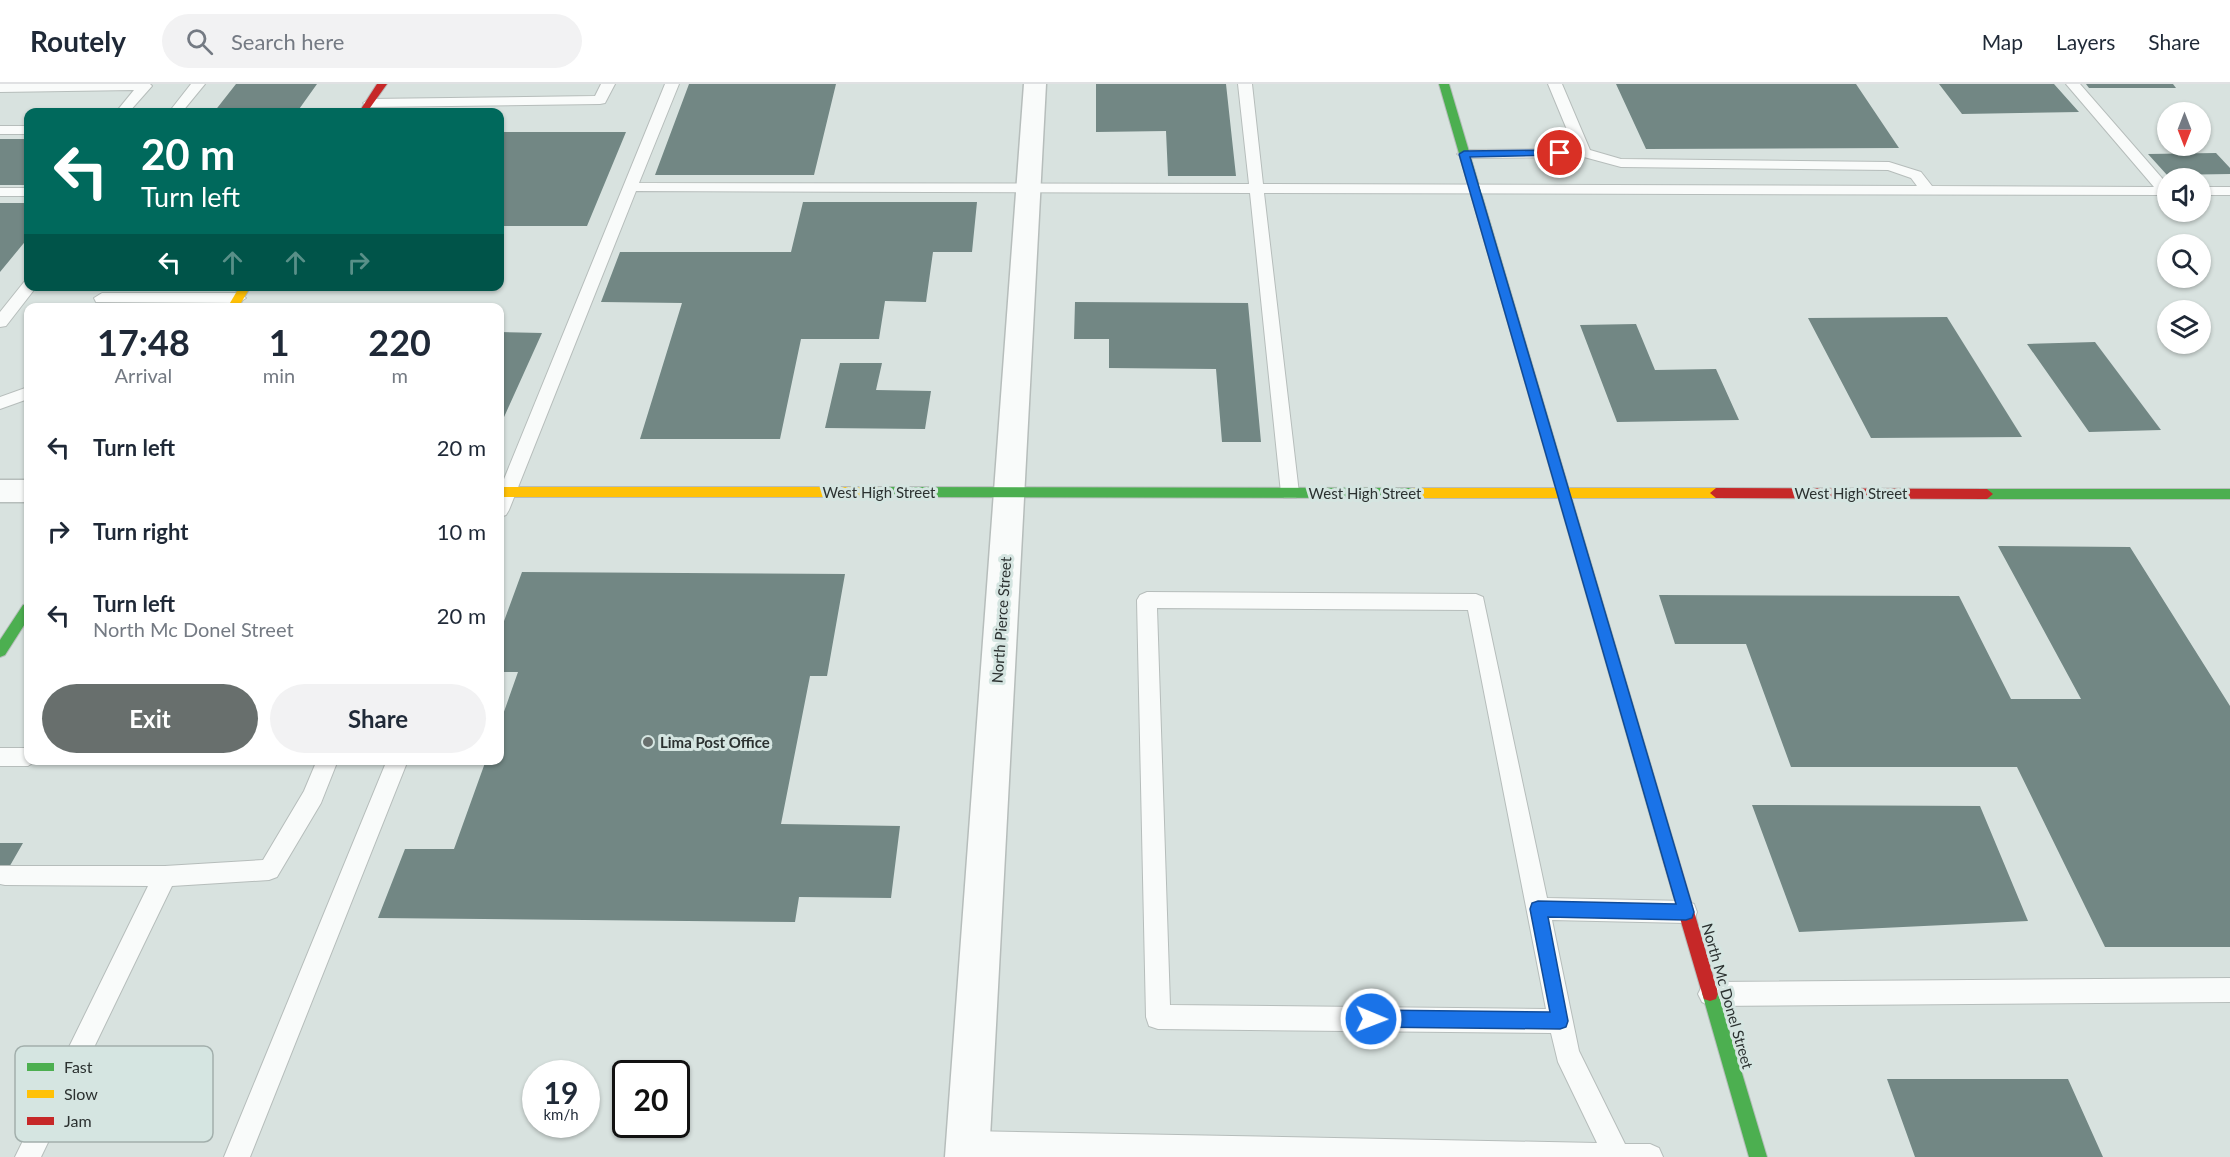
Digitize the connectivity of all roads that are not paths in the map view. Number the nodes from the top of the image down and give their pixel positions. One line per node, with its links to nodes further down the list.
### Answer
1 (198, 84): 12 (lane)
2 (382, 84): 13 (street)
3 (608, 84): 13 (lane)
4 (672, 84): 19 (lane)
5 (1035, 84): 20 (street, North Pierce Street)
6 (1245, 84): 21 (lane)
7 (1444, 84): 17 (street, North Mc Donel Street)
8 (1555, 84): 16 (lane)
9 (2073, 84): 18 (lane)
10 (0, 88): 11 (lane)
11 (126, 108)
12 (178, 108)
13 (366, 108)
14 (0, 130): 15 (lane)
15 (24, 130)
16 (1584, 153): 17 (lane); 23 (lane)
17 (1464, 154): 22 (street, North Mc Donel Street)
18 (2157, 181)
19 (630, 187): 20 (lane); 35 (lane)
20 (1028, 188): 21 (lane); 39 (street, North Pierce Street)
21 (1257, 189): 22 (lane); 40 (lane)
22 (1475, 189): 23 (lane); 41 (street, North Mc Donel Street)
23 (1928, 190): 24 (lane)
24 (2157, 191)
25 (2211, 191): 26 (lane)
26 (2230, 191)
27 (0, 192): 28 (lane)
28 (24, 192)
29 (26, 291): 32 (lane)
30 (102, 297): 31 (lane)
31 (239, 297)
32 (0, 322)
33 (24, 394): 34 (lane)
34 (0, 403)
35 (504, 490)
36 (0, 491): 37 (street)
37 (24, 491)
38 (504, 492): 39 (street, West High Street)
39 (1009, 493): 40 (street, West High Street); 58 (street, North Pierce Street)
40 (1290, 493): 41 (street, West High Street)
41 (1564, 493): 42 (street, West High Street); 52 (street, North Mc Donel Street)
42 (2230, 494)
43 (24, 615): 44 (street)
44 (0, 651)
45 (24, 757): 46 (lane)
46 (0, 758)
47 (326, 765): 50 (lane)
48 (396, 765): 62 (lane)
49 (5, 876): 50 (lane)
50 (165, 876): 56 (lane)
51 (1538, 909): 52 (lane); 55 (lane); 55 (lane)
52 (1686, 912): 54 (street, North Mc Donel Street)
53 (2230, 990): 54 (lane)
54 (1710, 994): 64 (street, North Mc Donel Street)
55 (1560, 1021): 60 (lane)
56 (82, 1046)
57 (35, 1142): 61 (lane)
58 (967, 1150): 59 (lane)
59 (1527, 1156): 60 (lane)
60 (1617, 1156): 63 (lane)
61 (28, 1157)
62 (237, 1157)
63 (1650, 1157)
64 (1758, 1157)

